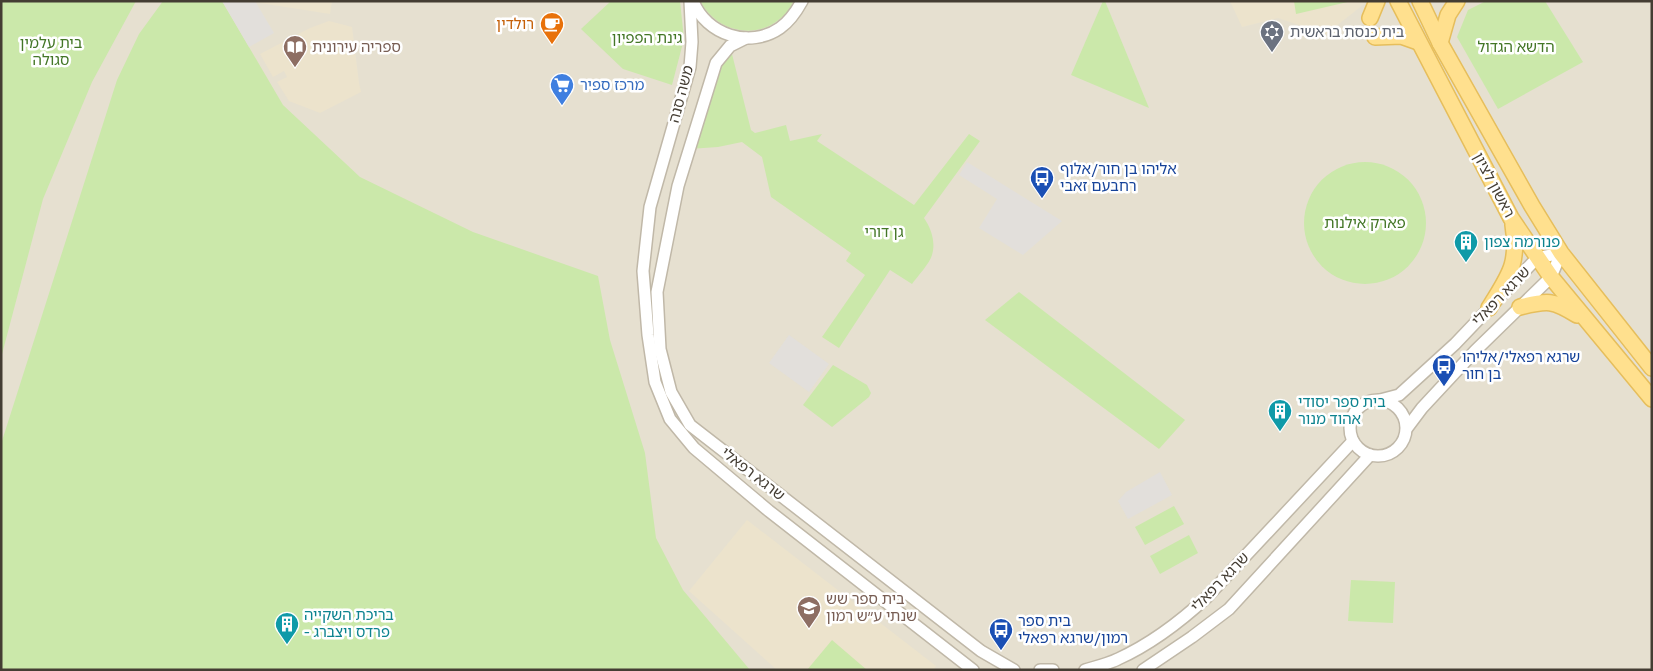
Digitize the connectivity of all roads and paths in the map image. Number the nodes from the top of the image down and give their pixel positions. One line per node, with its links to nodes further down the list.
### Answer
1 (691, 1): 9 (street); 12 (street, משה סנה)
2 (802, 1): 9 (street)
3 (1377, 1): 7 (main road)
4 (1398, 1): 10 (main road, ראשון לציון)
5 (1420, 1): 11 (main road, ראשון לציון)
6 (1457, 1): 11 (main road)
7 (1370, 18)
8 (1375, 37): 10 (main road)
9 (746, 38): 13 (street, משה סנה)
10 (1418, 42): 14 (main road, ראשון לציון)
11 (1440, 43): 15 (main road, ראשון לציון)
12 (656, 184): 27 (street, שרגא רפאלי)
13 (678, 186): 28 (street, שרגא רפאלי)
14 (1512, 218): 16 (main road, ראשון לציון); 19 (main road)
15 (1561, 253): 16 (street, שרגא רפאלי); 17 (street, שרגא רפאלי); 21 (main road, ראשון לציון)
16 (1537, 258): 17 (main road, ראשון לציון); 19 (street, שרגא רפאלי)
17 (1550, 277): 18 (street, שרגא רפאלי); 20 (main road, ראשון לציון)
18 (1520, 307): 20 (main road); 24 (street, שרגא רפאלי)
19 (1489, 308): 23 (street, שרגא רפאלי)
20 (1588, 322): 22 (main road, ראשון לציון)
21 (1652, 368)
22 (1652, 399)
23 (1380, 400): 24 (street); 25 (street)
24 (1407, 428): 26 (street)
25 (1353, 441): 26 (street); 31 (street, שרגא רפאלי)
26 (1370, 455): 32 (street, שרגא רפאלי)
27 (973, 670)
28 (1014, 670)
29 (1040, 670): 30 (street)
30 (1053, 670)
31 (1084, 670)
32 (1143, 670)

